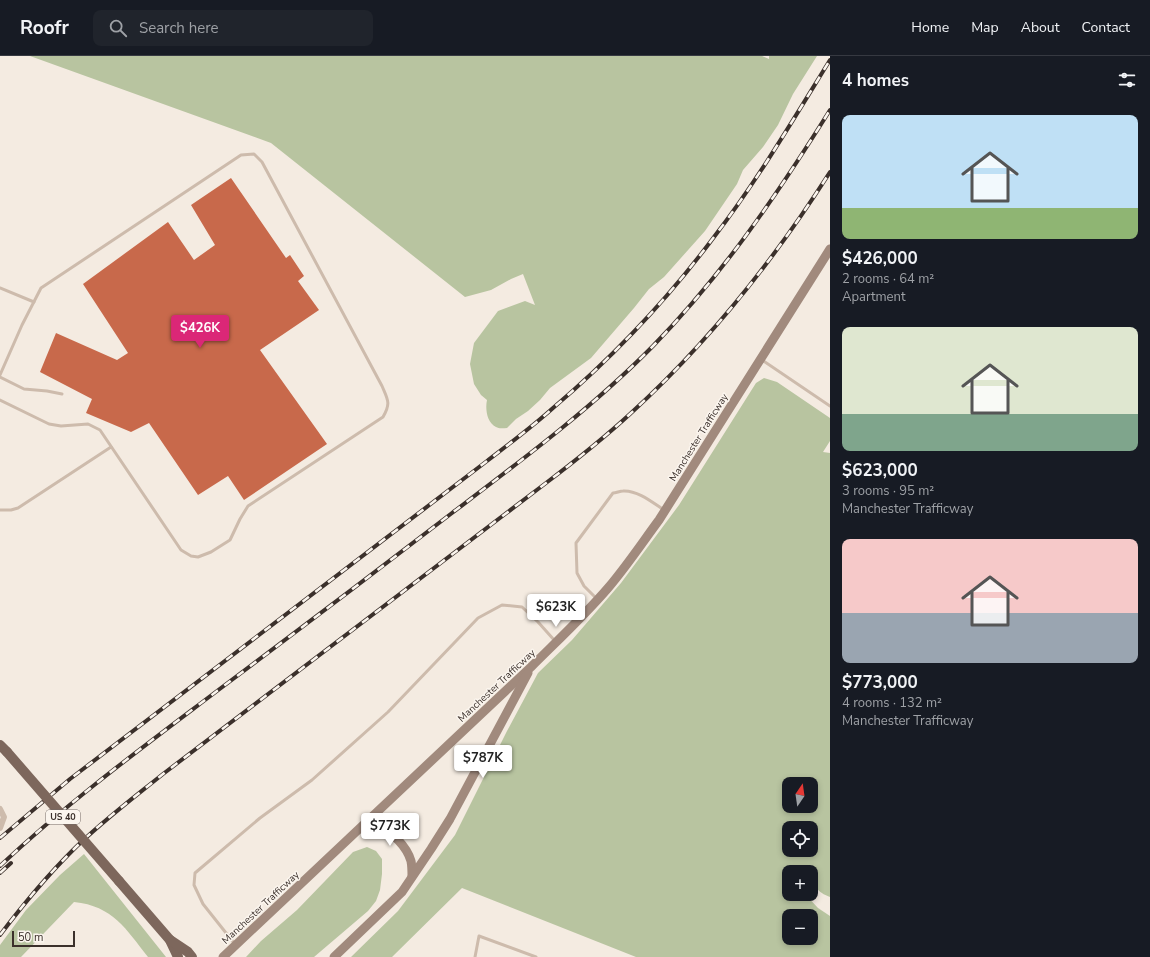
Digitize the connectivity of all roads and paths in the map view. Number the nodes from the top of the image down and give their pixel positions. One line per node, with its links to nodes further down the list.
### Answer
1 (830, 249): 4 (main road, Manchester Trafficway)
2 (0, 288): 3 (lane)
3 (34, 302): 5 (lane); 9 (lane)
4 (760, 359): 8 (lane); 11 (main road, Manchester Trafficway)
5 (0, 376): 6 (lane)
6 (62, 394)
7 (0, 400): 9 (lane)
8 (830, 406)
9 (111, 447): 10 (lane)
10 (0, 510)
11 (664, 510): 12 (main road, Manchester Trafficway); 12 (lane)
12 (598, 599): 13 (main road, Manchester Trafficway)
13 (556, 643): 14 (main road, Manchester Trafficway); 21 (lane)
14 (531, 667): 17 (main road, Manchester Trafficway); 19 (main road)
15 (3, 748): 20 (main road, US 40, bridge)
16 (0, 809): 18 (street)
17 (371, 818): 19 (main road); 21 (main road, Manchester Trafficway)
18 (0, 828)
19 (412, 876): 25 (main road)
20 (170, 940): 22 (main road, US 40); 23 (main road, US 40)
21 (236, 945): 24 (main road, Manchester Trafficway)
22 (190, 955)
23 (178, 957)
24 (222, 957)
25 (334, 957)
26 (474, 957): 27 (lane)
27 (536, 957)

